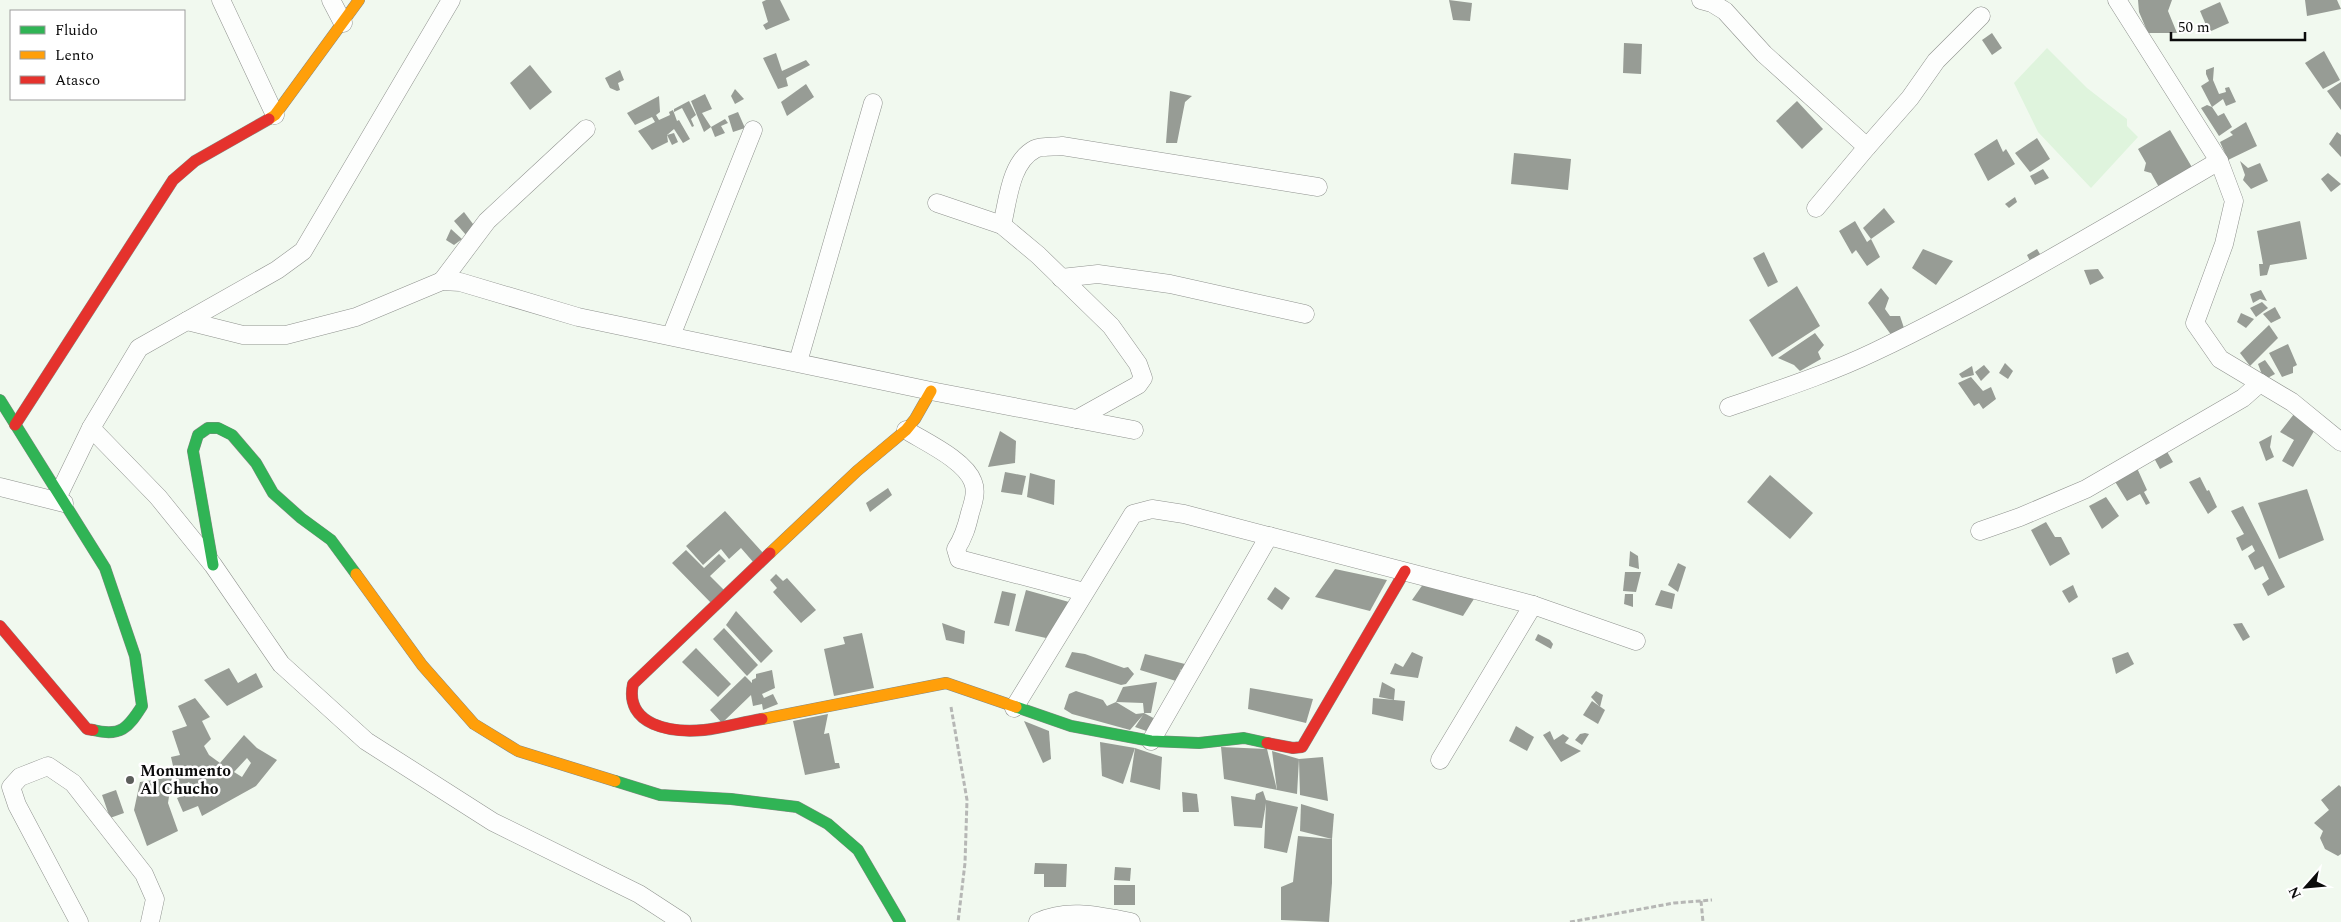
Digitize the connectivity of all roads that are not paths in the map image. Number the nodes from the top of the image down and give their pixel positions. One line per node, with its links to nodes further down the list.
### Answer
1 (221, 0): 10 (street)
2 (331, 0): 8 (street)
3 (359, 0): 8 (street)
4 (452, 0): 22 (street)
5 (1701, 0): 13 (street)
6 (2117, 0): 14 (street)
7 (1981, 16): 13 (street)
8 (342, 23): 10 (street)
9 (873, 104): 24 (street)
10 (275, 115): 30 (street)
11 (586, 129): 20 (street)
12 (753, 130): 23 (street)
13 (1867, 147): 17 (street)
14 (2219, 161): 25 (street); 28 (street)
15 (1318, 187): 18 (street)
16 (937, 203): 18 (street)
17 (1816, 208)
18 (1002, 225): 19 (street)
19 (1061, 278): 21 (street); 29 (street)
20 (442, 281): 22 (street); 23 (street)
21 (1305, 314)
22 (187, 322): 31 (street)
23 (671, 336): 24 (street)
24 (798, 362): 26 (street)
25 (2260, 383): 34 (street); 37 (street)
26 (931, 391): 29 (street); 32 (street)
27 (0, 400): 30 (street)
28 (1729, 407)
29 (1077, 419): 33 (street)
30 (16, 425): 36 (street)
31 (91, 428): 36 (street); 39 (street)
32 (906, 430): 41 (street); 45 (street)
33 (1134, 430)
34 (2341, 442)
35 (0, 487): 36 (street)
36 (62, 499): 43 (street)
37 (1980, 531)
38 (1269, 536): 40 (street); 41 (street); 46 (street)
39 (213, 565): 50 (street); 51 (street)
40 (1405, 571): 42 (street); 46 (street)
41 (1084, 592): 45 (street)
42 (1533, 604): 44 (street); 47 (street)
43 (0, 626)
44 (1636, 641)
45 (1014, 708): 46 (street)
46 (1151, 741)
47 (1440, 760)
48 (79, 922): 49 (street)
49 (150, 922)
50 (682, 922)
51 (900, 922)
52 (1038, 922): 53 (street)
53 (1131, 922)

